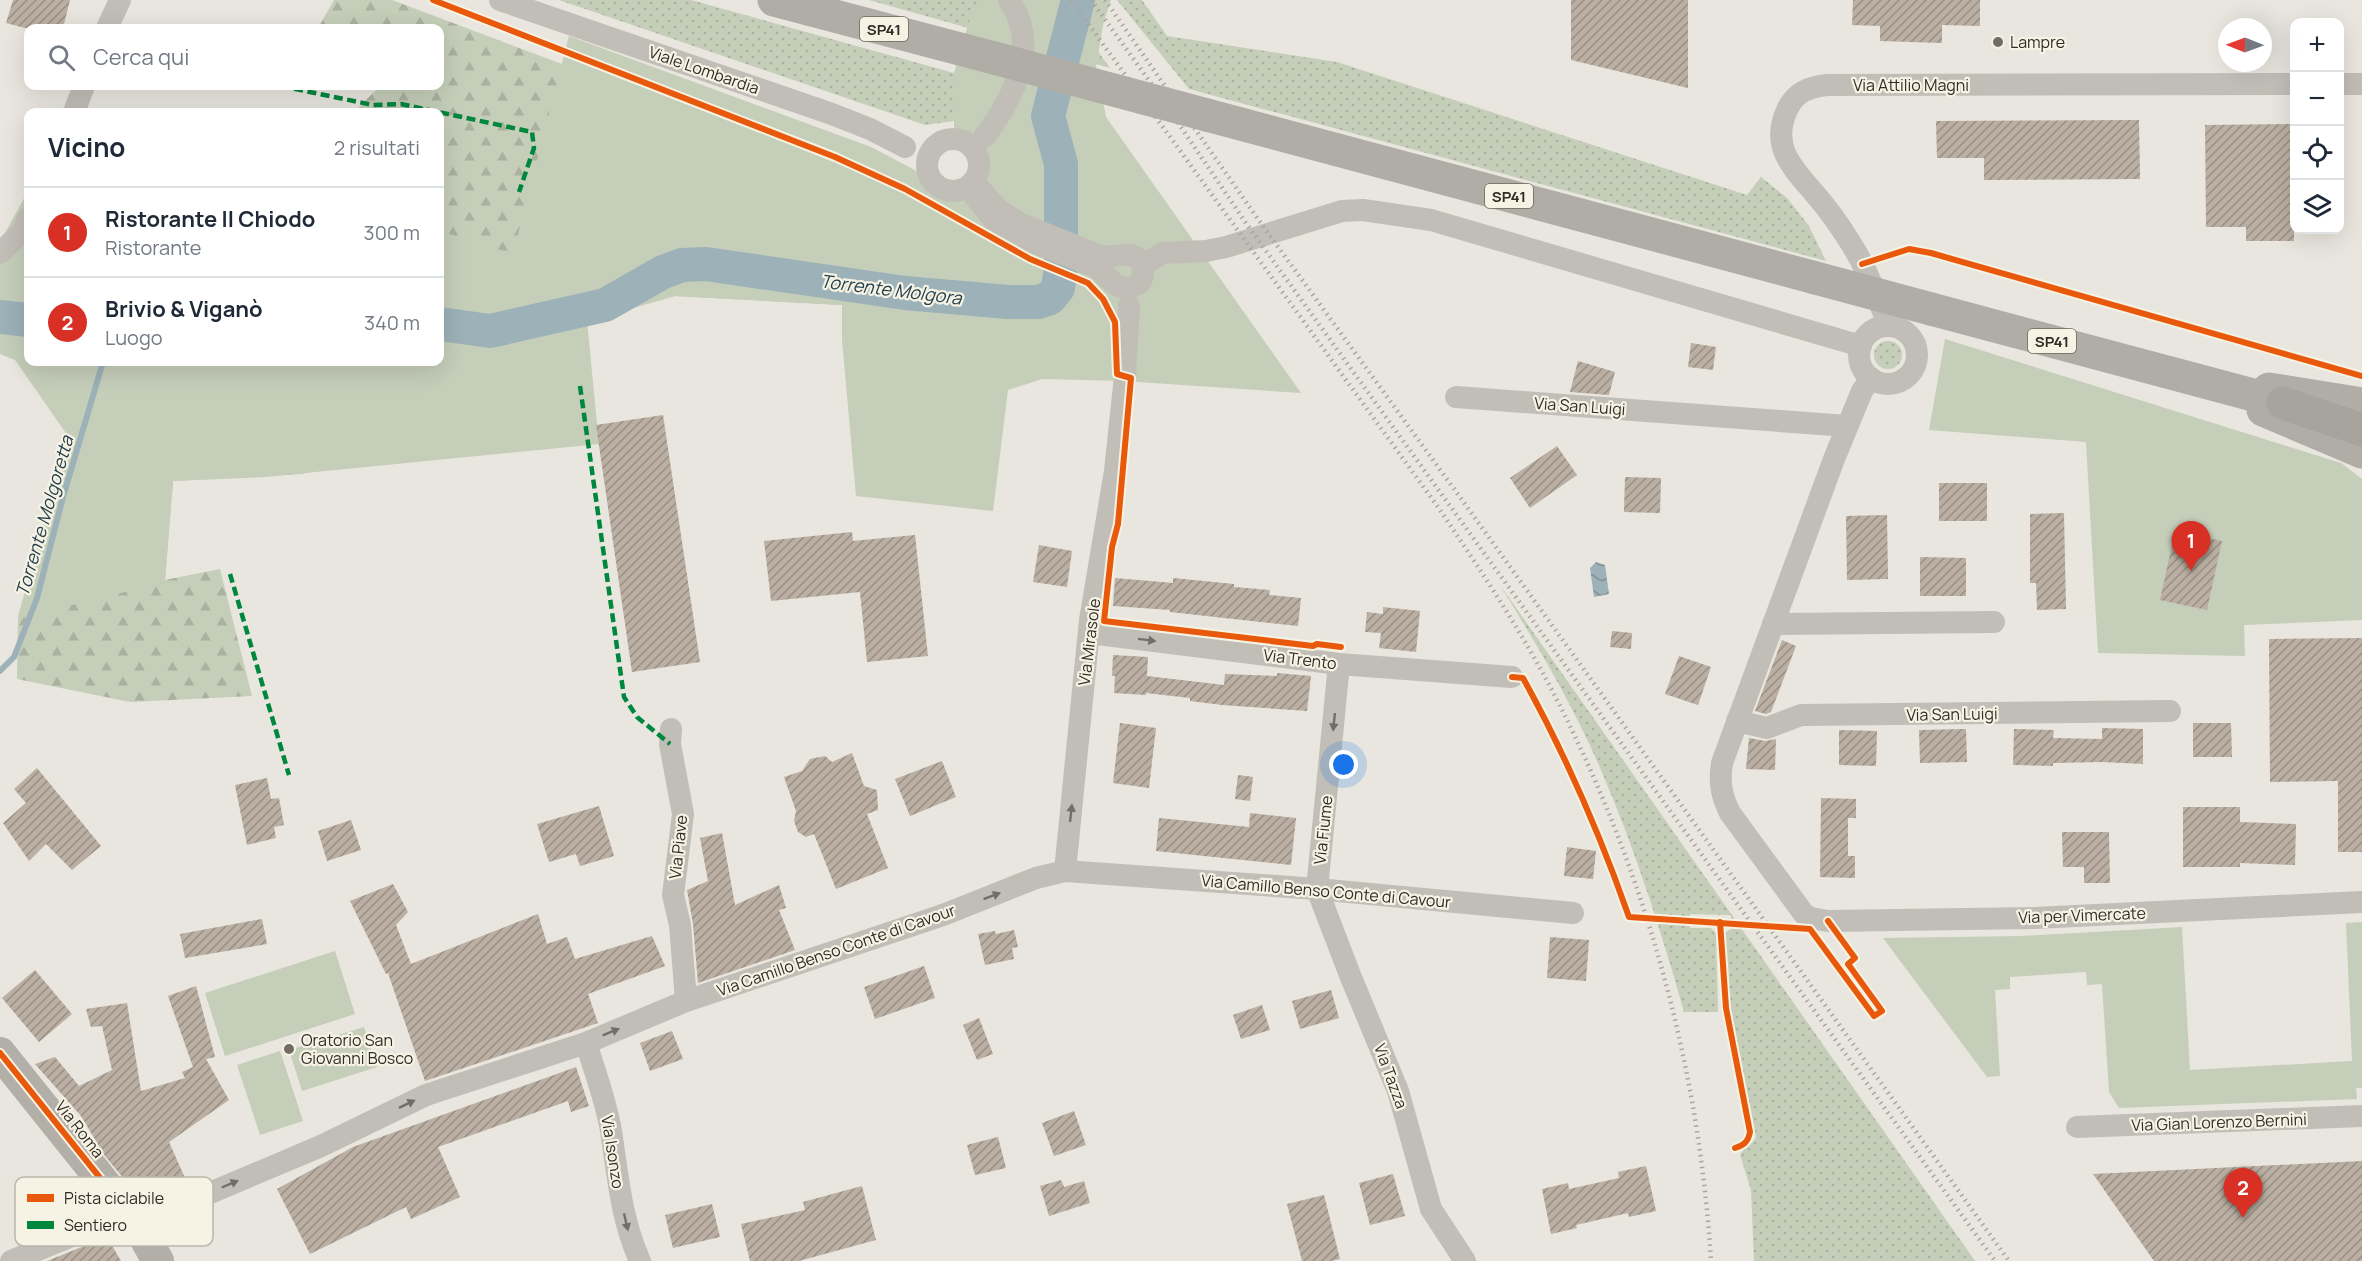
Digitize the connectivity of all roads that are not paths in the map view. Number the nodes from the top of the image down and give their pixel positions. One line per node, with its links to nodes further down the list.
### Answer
1 (120, 0): 5 (street)
2 (500, 0): 12 (street, Viale Lombardia)
3 (774, 0): 20 (main road, SP41, bridge)
4 (1009, 0): 11 (street)
5 (109, 24)
6 (2290, 84): 18 (street, Via Attilio Magni)
7 (2344, 84): 8 (street)
8 (2362, 84)
9 (82, 90): 10 (street)
10 (76, 108)
11 (976, 145): 12 (street); 13 (street)
12 (931, 157): 13 (street)
13 (971, 185): 16 (street)
14 (24, 228): 15 (street)
15 (0, 253)
16 (1098, 261): 17 (street); 17 (street)
17 (1134, 286): 19 (street); 31 (street, Via Mirasole)
18 (1889, 326): 19 (street); 21 (street)
19 (1861, 346): 21 (street)
20 (2173, 372): 23 (main road, SP41); 24 (main road); 28 (main road)
21 (1871, 378): 26 (street)
22 (1456, 397): 26 (street, Via San Luigi)
23 (2283, 403): 25 (highway); 27 (highway)
24 (2362, 404)
25 (2362, 421)
26 (1847, 426): 30 (street)
27 (2362, 430)
28 (2362, 452)
29 (1994, 622): 30 (street)
30 (1773, 624): 35 (street)
31 (1089, 633): 32 (street, Via Trento, one-way to 32); 37 (street, Via Mirasole, one-way to 31)
32 (1339, 664): 33 (street, Via Trento); 38 (street, Via Fiume, one-way to 38)
33 (1512, 677)
34 (2170, 711): 35 (street, Via San Luigi)
35 (1737, 721): 39 (street, Via per Vimercate)
36 (671, 729): 41 (street, Via Piave)
37 (1065, 871): 38 (street, Via Camillo Benso Conte di Cavour); 41 (street, Via Camillo Benso Conte di Cavour, one-way to 37)
38 (1317, 889): 40 (street, Via Camillo Benso Conte di Cavour); 53 (street, Via Tazza)
39 (2362, 902)
40 (1573, 913)
41 (686, 1001): 42 (street, Via Camillo Benso Conte di Cavour, one-way to 41)
42 (586, 1043): 47 (street, Via Camillo Benso Conte di Cavour, one-way to 42); 52 (street, Via Isonzo, one-way to 52)
43 (0, 1053): 46 (main road, Via Roma)
44 (2362, 1116): 45 (street, Via Gian Lorenzo Bernini)
45 (2077, 1127)
46 (100, 1177)
47 (213, 1187)
48 (54, 1246): 50 (street, Via Camillo Benso Conte di Cavour)
49 (149, 1246): 51 (main road, Via Roma)
50 (11, 1261)
51 (158, 1261)
52 (640, 1261)
53 (1465, 1261)

